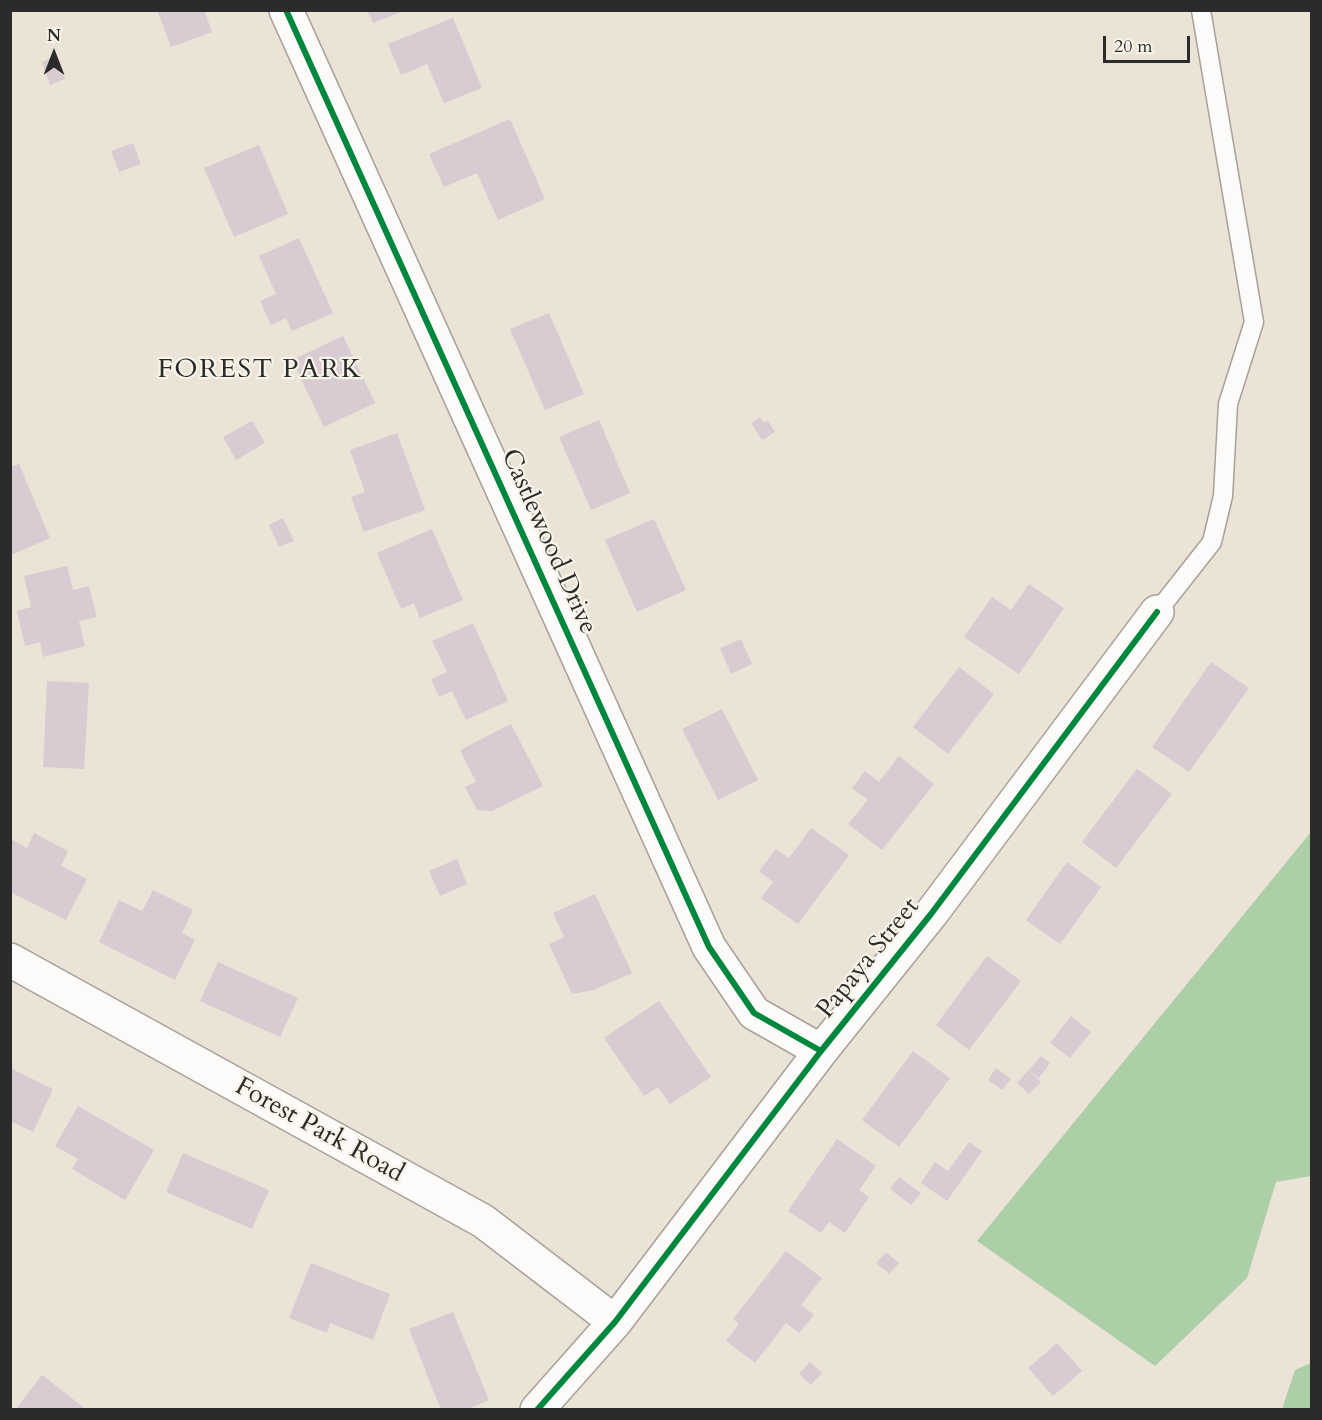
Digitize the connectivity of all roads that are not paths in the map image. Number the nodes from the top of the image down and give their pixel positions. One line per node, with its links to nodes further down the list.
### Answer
1 (286, 10): 5 (street, Castlewood Drive)
2 (1201, 10): 3 (lane)
3 (1157, 612): 5 (street, Papaya Street)
4 (10, 960): 6 (street, Forest Park Road)
5 (820, 1051): 6 (street, Papaya Street)
6 (615, 1322): 7 (street, Papaya Street)
7 (537, 1410)

